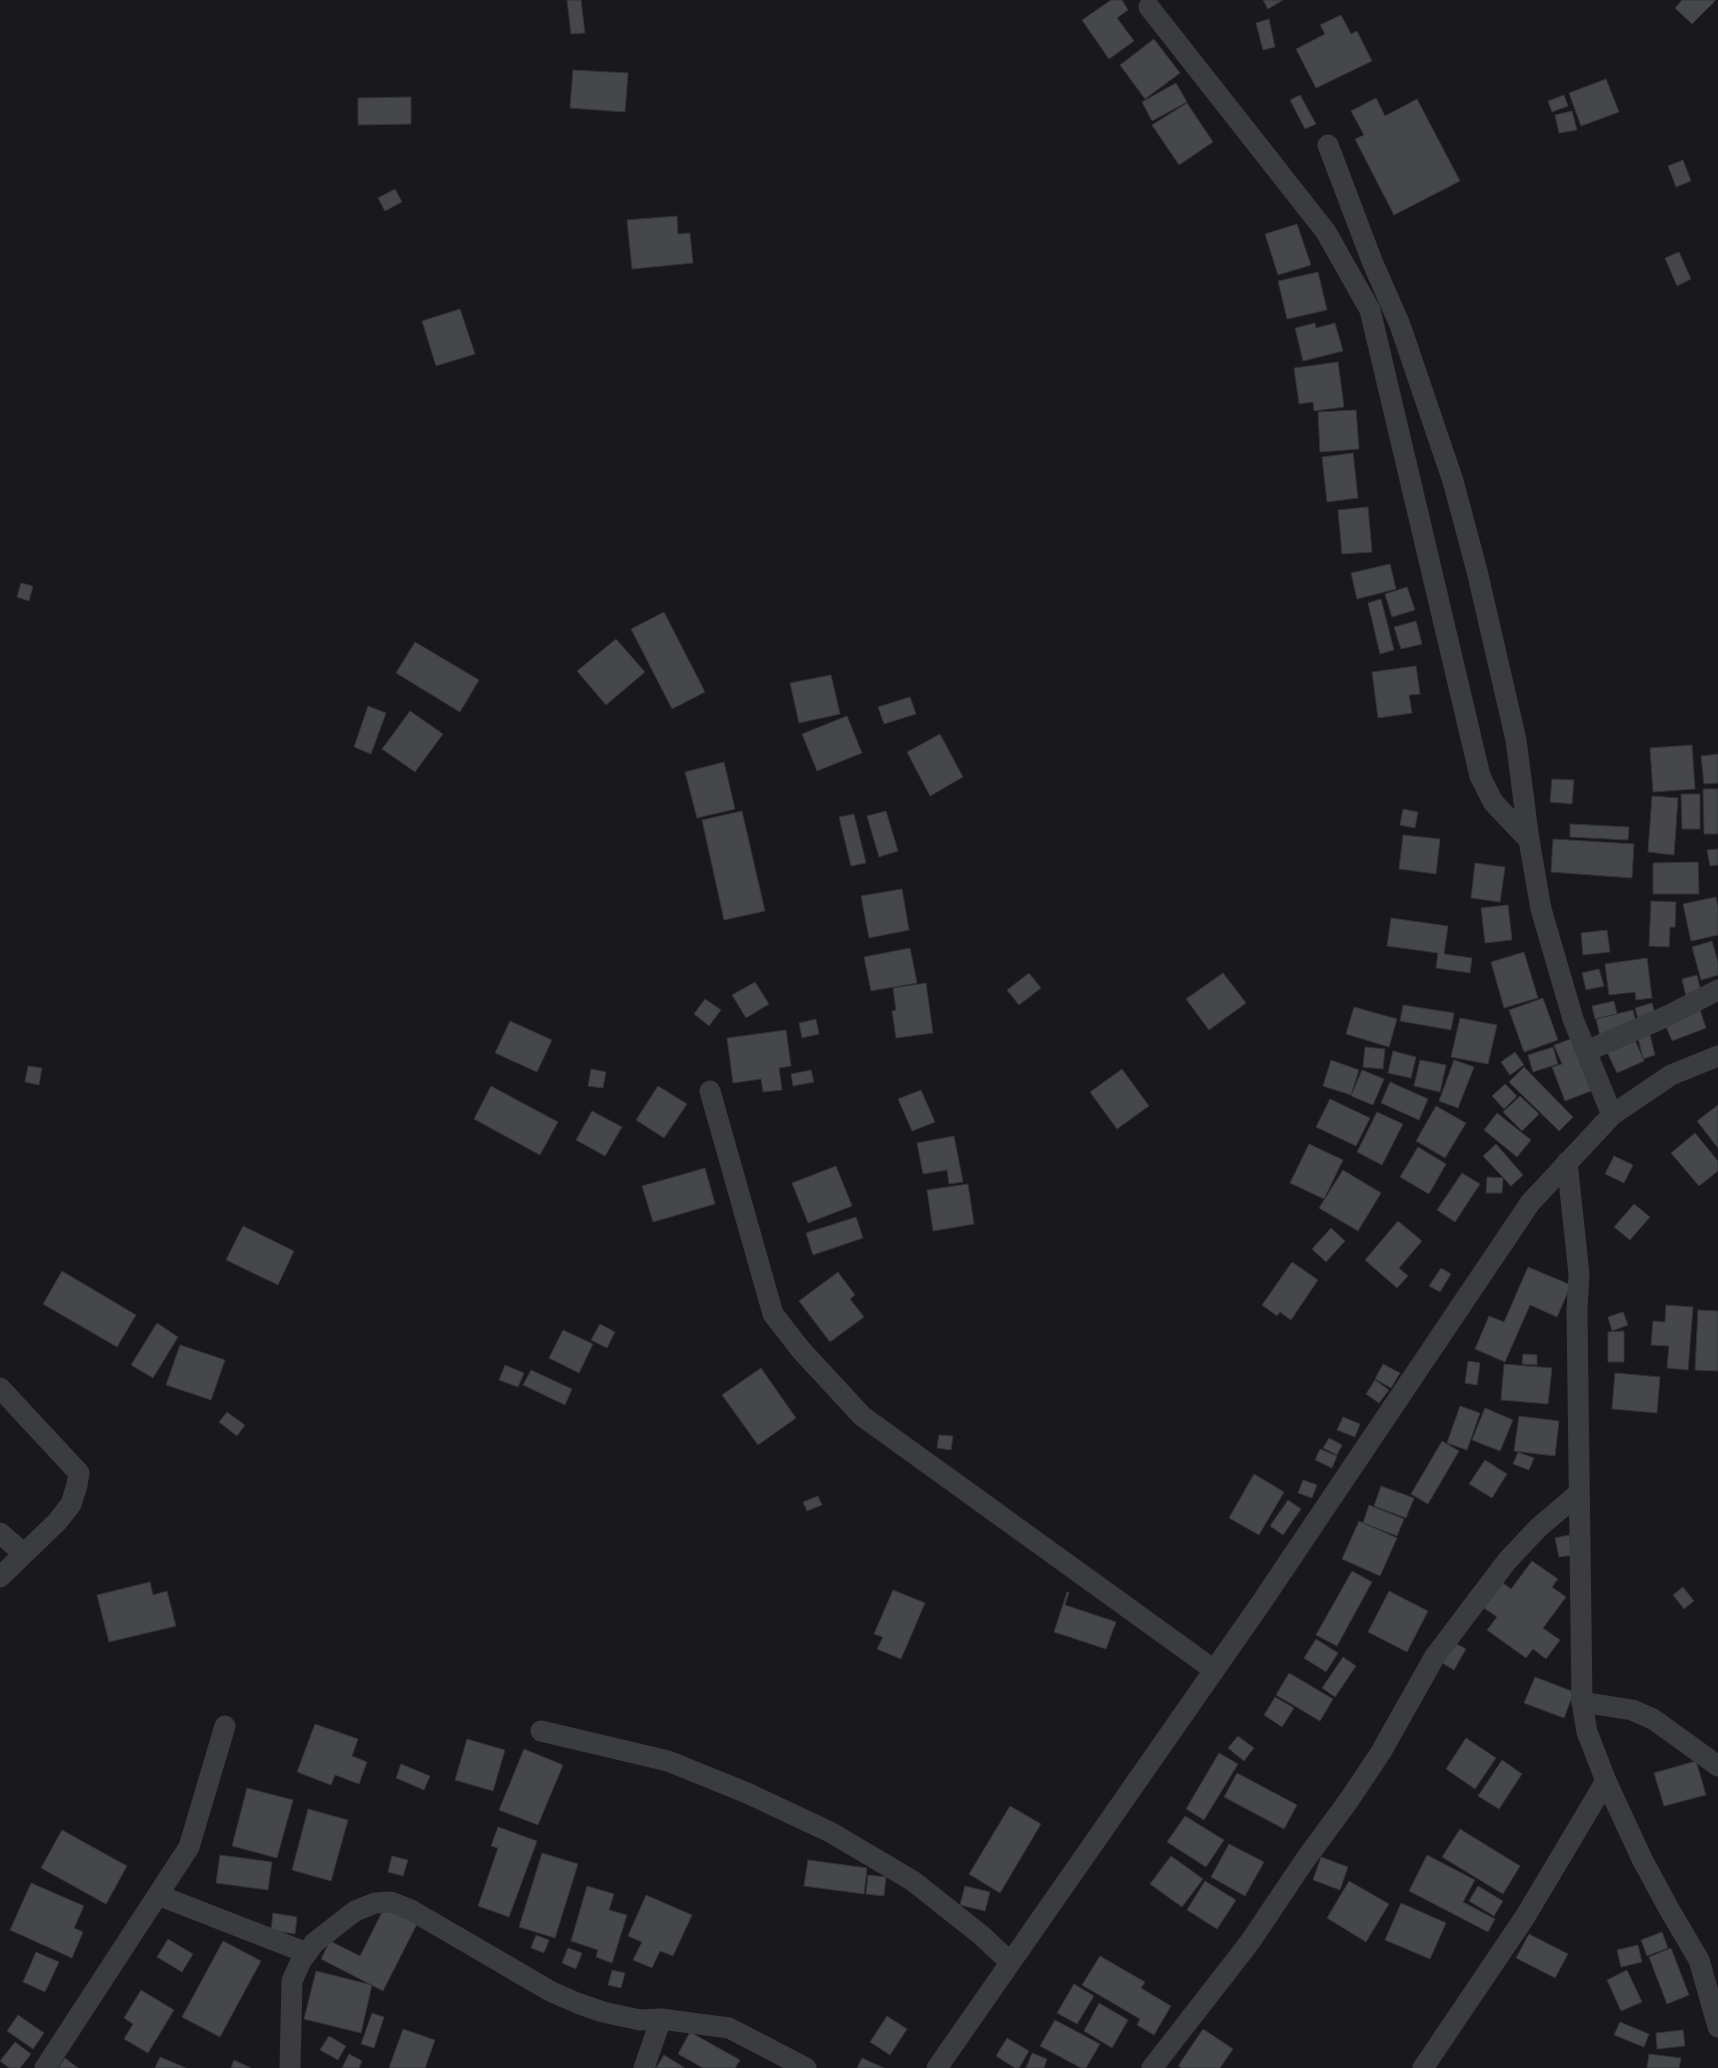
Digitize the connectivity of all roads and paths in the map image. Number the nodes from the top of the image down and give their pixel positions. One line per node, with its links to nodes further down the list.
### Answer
1 (1149, 8): 3 (street)
2 (1328, 146): 3 (street)
3 (1529, 840): 5 (street)
4 (1718, 990): 5 (street)
5 (1587, 1051): 8 (street)
6 (1718, 1056): 8 (street)
7 (710, 1091): 15 (street)
8 (1612, 1115): 9 (street)
9 (1567, 1162): 11 (street); 15 (street)
10 (0, 1388): 13 (street)
11 (1578, 1494): 16 (street); 31 (street)
12 (0, 1534): 13 (street)
13 (24, 1553): 14 (street)
14 (0, 1577)
15 (1214, 1670): 23 (street)
16 (1582, 1702): 19 (street); 20 (street)
17 (225, 1726): 21 (street)
18 (541, 1731): 23 (street)
19 (1718, 1766)
20 (1606, 1781): 25 (street); 32 (street)
21 (158, 1895): 22 (street); 26 (street)
22 (307, 1952): 24 (street); 27 (street)
23 (1010, 1962): 30 (street)
24 (660, 2019): 28 (street); 29 (street)
25 (1718, 2027)
26 (45, 2068)
27 (290, 2068)
28 (644, 2068)
29 (806, 2068)
30 (937, 2068)
31 (1152, 2068)
32 (1423, 2068)

